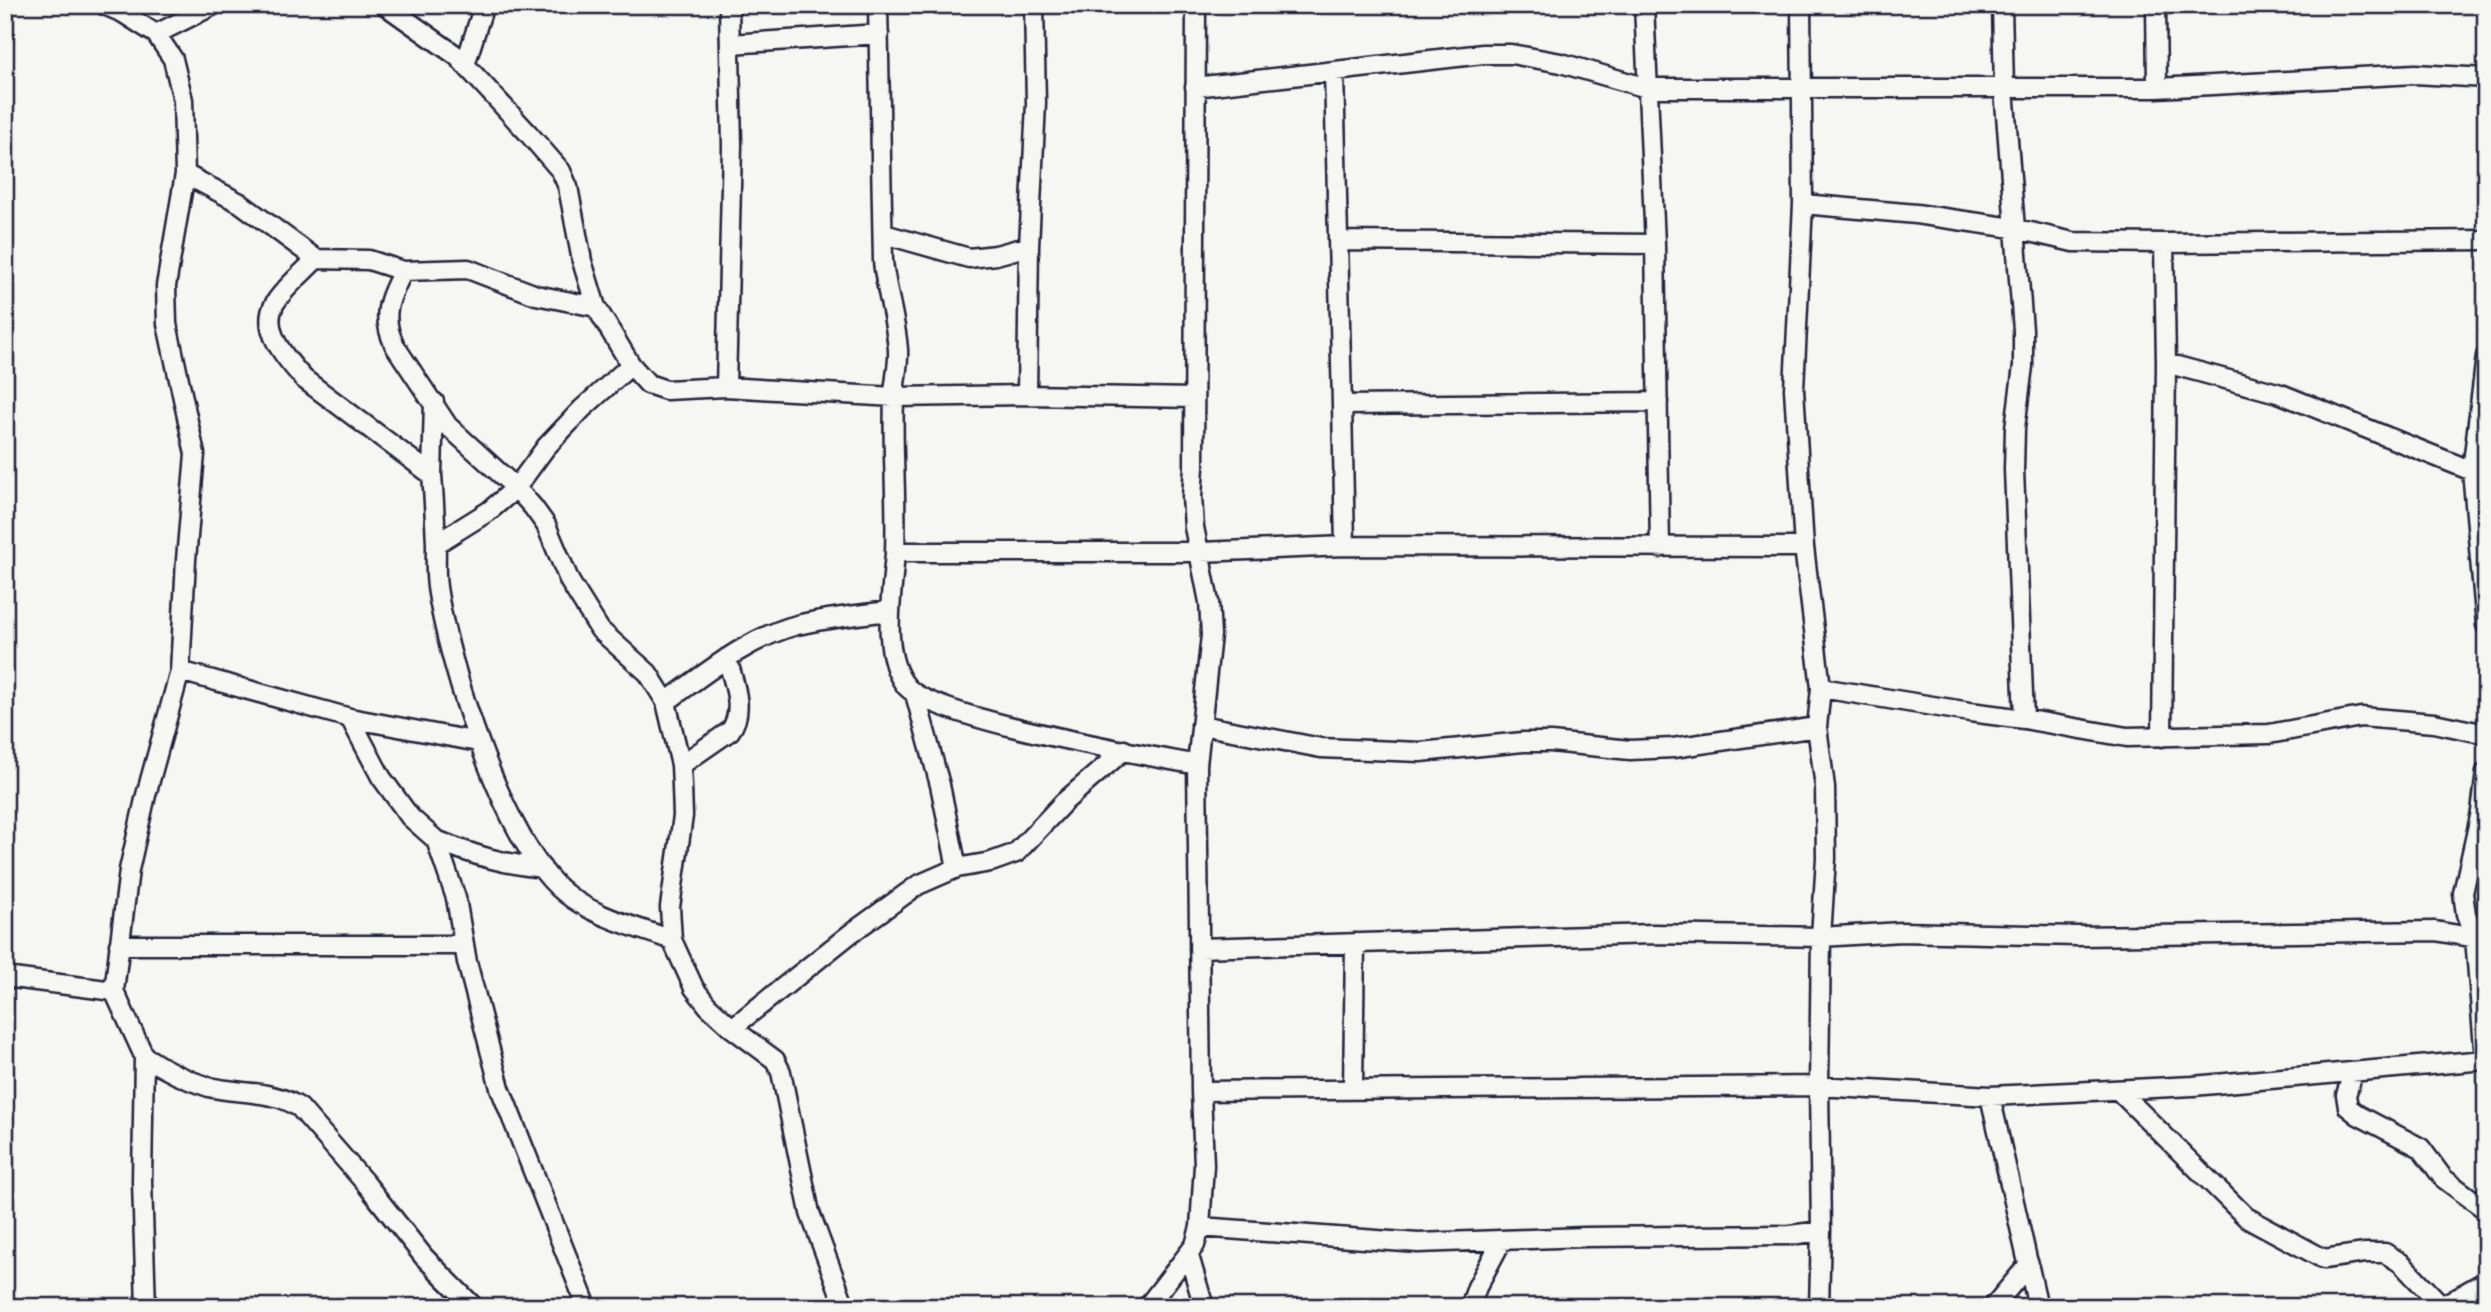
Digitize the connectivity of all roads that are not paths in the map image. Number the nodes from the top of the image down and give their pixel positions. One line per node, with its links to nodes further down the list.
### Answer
1 (104, 5): 13 (street)
2 (214, 5): 13 (street)
3 (385, 5): 16 (street)
4 (484, 5): 16 (street)
5 (729, 5): 15 (street)
6 (878, 5): 14 (street)
7 (1034, 5): 32 (street)
8 (1196, 5): 20 (street)
9 (1644, 5): 21 (street)
10 (1801, 5): 19 (street)
11 (2002, 5): 23 (street)
12 (2156, 5): 22 (street)
13 (156, 34): 24 (street)
14 (879, 34): 15 (street); 27 (street)
15 (730, 44): 39 (street)
16 (465, 65): 35 (street)
17 (1334, 71): 20 (street); 21 (street); 28 (street)
18 (2486, 78): 22 (street)
19 (1800, 86): 21 (street); 23 (street); 25 (street)
20 (1195, 87): 42 (street)
21 (1647, 88): 31 (street)
22 (2157, 88): 23 (street)
23 (2004, 89): 26 (street)
24 (185, 174): 33 (street); 59 (street)
25 (1802, 204): 26 (street); 52 (street)
26 (2013, 228): 30 (street); 64 (street)
27 (884, 234): 32 (street); 41 (street)
28 (1338, 240): 31 (street); 45 (street)
29 (2486, 240): 30 (street)
30 (2164, 243): 37 (street)
31 (1655, 244): 44 (street)
32 (1029, 246): 40 (street)
33 (316, 259): 34 (street); 47 (street)
34 (403, 271): 35 (street); 43 (street)
35 (596, 307): 38 (street)
36 (2486, 356): 46 (street)
37 (2166, 363): 46 (street); 68 (street)
38 (631, 365): 39 (street); 48 (street)
39 (726, 387): 41 (street)
40 (1027, 395): 41 (street); 42 (street)
41 (894, 397): 54 (street)
42 (1194, 398): 55 (street)
43 (433, 402): 47 (street); 48 (street)
44 (1658, 402): 45 (street); 53 (street)
45 (1342, 405): 51 (street)
46 (2472, 471): 50 (street)
47 (432, 475): 49 (street)
48 (516, 488): 49 (street); 62 (street)
49 (436, 544): 69 (street)
50 (2482, 544): 57 (street)
51 (1345, 546): 53 (street); 55 (street)
52 (1804, 547): 53 (street); 60 (street)
53 (1660, 548)
54 (895, 552): 55 (street); 56 (street)
55 (1200, 552): 65 (street)
56 (888, 611): 58 (street); 61 (street)
57 (2486, 625)
58 (727, 658): 62 (street); 71 (street)
59 (180, 671): 63 (street); 81 (street)
60 (1821, 688): 64 (street); 66 (street)
61 (915, 694): 70 (street); 75 (street)
62 (666, 702): 71 (street)
63 (350, 718): 69 (street); 74 (street)
64 (2024, 719): 68 (street)
65 (1200, 725): 66 (street); 72 (street)
66 (1817, 727): 77 (street)
67 (2486, 734): 68 (street)
68 (2162, 737)
69 (478, 743): 76 (street)
70 (1124, 750): 72 (street); 75 (street)
71 (681, 765): 79 (street)
72 (1197, 765): 83 (street)
73 (2486, 772): 78 (street)
74 (436, 840): 76 (street); 82 (street)
75 (957, 867): 86 (street)
76 (542, 868): 79 (street)
77 (1821, 937): 78 (street); 80 (street); 90 (street)
78 (2480, 939): 88 (street)
79 (672, 940): 86 (street)
80 (1355, 943): 83 (street); 91 (street)
81 (120, 945): 82 (street); 85 (street)
82 (464, 945): 105 (street)
83 (1199, 948): 93 (street)
84 (5, 977): 85 (street)
85 (114, 992): 87 (street)
86 (732, 1028): 106 (street)
87 (144, 1056): 103 (street); 104 (street)
88 (2485, 1062): 89 (street)
89 (2353, 1073): 92 (street); 95 (street)
90 (1819, 1086): 91 (street); 94 (street); 97 (street)
91 (1353, 1089): 93 (street)
92 (2118, 1090): 94 (street); 102 (street)
93 (1200, 1091): 96 (street)
94 (1990, 1096): 100 (street)
95 (2486, 1210)
96 (1200, 1227): 98 (street); 99 (street)
97 (1821, 1231): 98 (street); 110 (street)
98 (1502, 1240): 109 (street)
99 (1189, 1256): 107 (street); 108 (street)
100 (2029, 1265): 111 (street); 112 (street)
101 (2486, 1280): 102 (street)
102 (2441, 1306)
103 (146, 1307)
104 (474, 1307)
105 (587, 1307)
106 (845, 1307)
107 (1147, 1307)
108 (1204, 1307)
109 (1470, 1307)
110 (1819, 1307)
111 (1993, 1307)
112 (2038, 1307)

